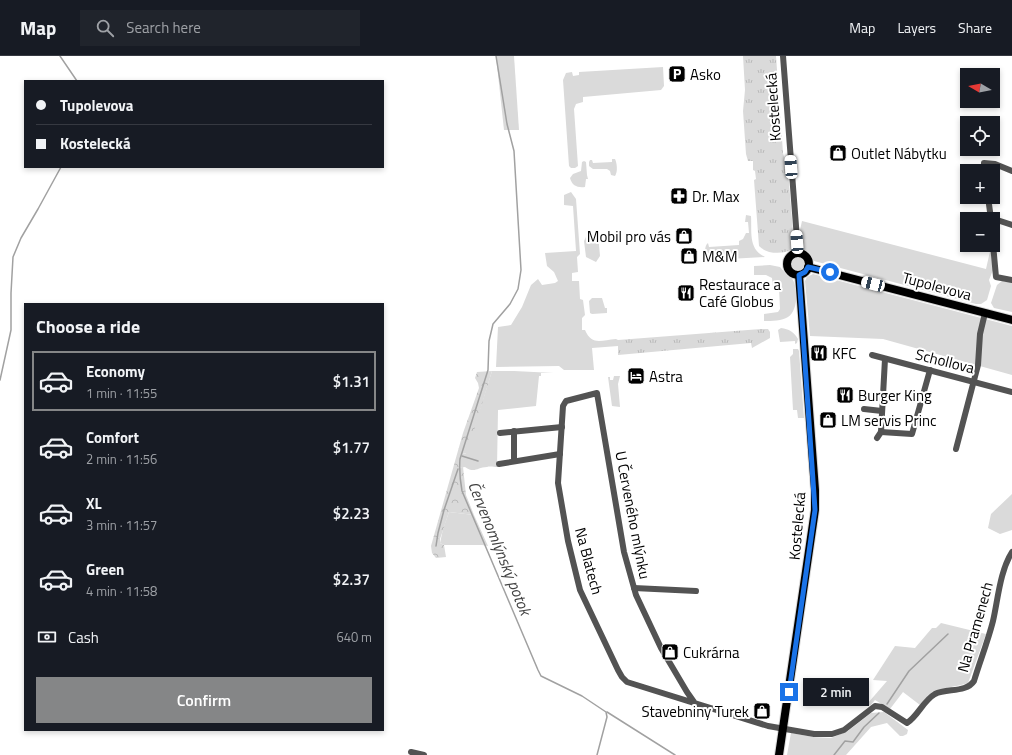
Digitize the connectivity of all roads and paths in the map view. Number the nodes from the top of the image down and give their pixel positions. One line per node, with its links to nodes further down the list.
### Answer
1 (783, 56): 8 (street, Kostelecká)
2 (984, 164): 3 (street)
3 (995, 164)
4 (1000, 166): 5 (street)
5 (1012, 171)
6 (1000, 221): 7 (street)
7 (1012, 225)
8 (798, 252): 10 (main road); 11 (main road)
9 (994, 252): 12 (street)
10 (808, 267): 11 (main road); 13 (main road, Tupolevova)
11 (799, 275): 36 (main road, Kostelecká)
12 (1012, 280)
13 (985, 313): 14 (main road, Tupolevova); 18 (street)
14 (1012, 320)
15 (872, 355): 16 (street, Schollova)
16 (885, 359): 17 (street, Schollova); 22 (street)
17 (930, 370): 18 (street, Schollova); 25 (street)
18 (974, 382): 19 (street, Schollova); 28 (street)
19 (1012, 392)
20 (597, 393): 23 (street, Na Blatech); 33 (street, U Červeného mlýnku)
21 (864, 409): 22 (street)
22 (882, 411): 25 (street)
23 (562, 427): 24 (street); 29 (street, Na Blatech)
24 (514, 431): 26 (street); 30 (street)
25 (881, 432): 27 (street)
26 (500, 433)
27 (877, 438)
28 (956, 449)
29 (560, 454): 30 (street); 35 (street, Na Blatech)
30 (514, 461): 31 (street)
31 (499, 464)
32 (1012, 552): 36 (street, Na Pramenech)
33 (634, 588): 34 (street); 35 (street, U Červeného mlýnku)
34 (696, 591)
35 (694, 702): 36 (street)
36 (784, 729): 39 (main road, Kostelecká)
37 (411, 752): 38 (street)
38 (424, 755)
39 (779, 755)

